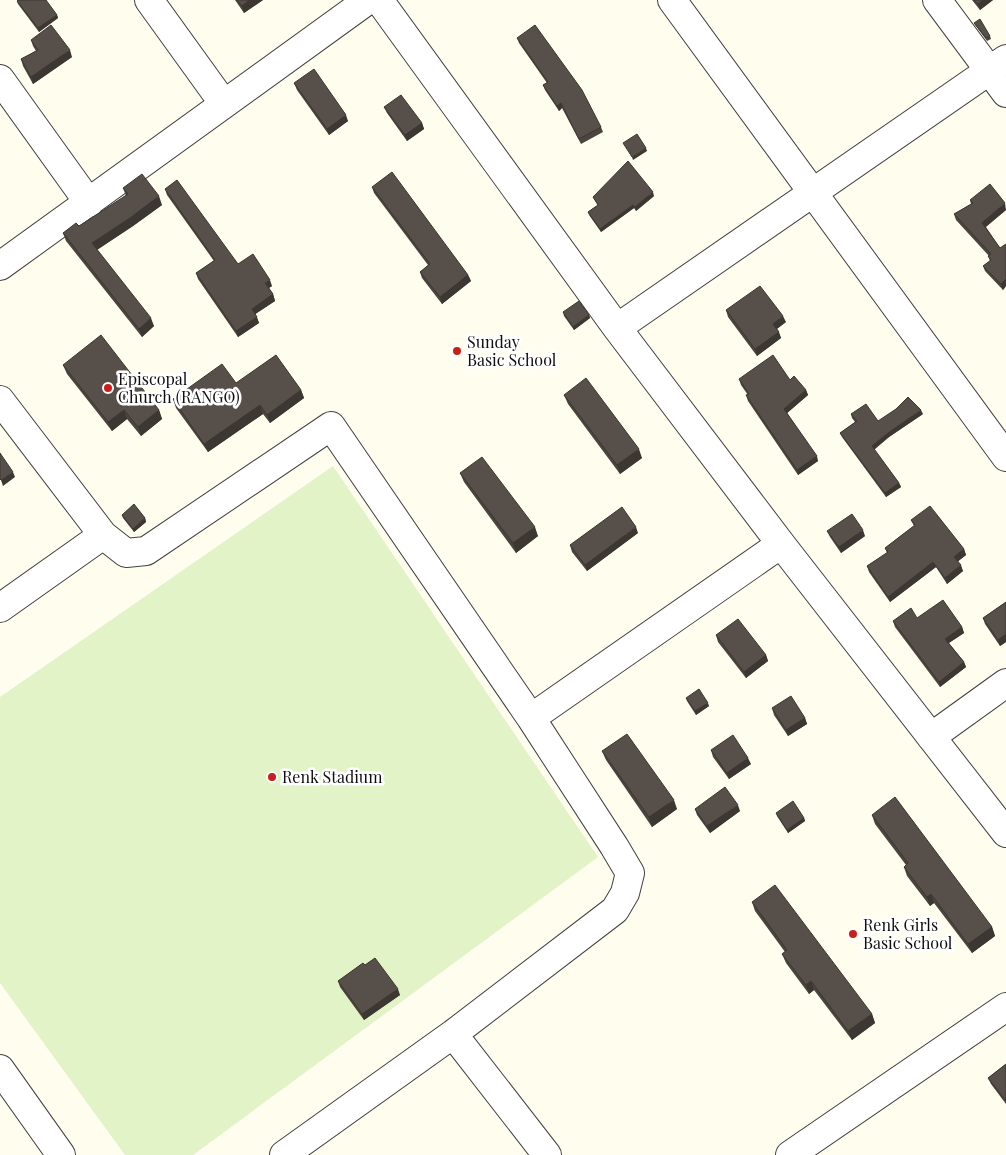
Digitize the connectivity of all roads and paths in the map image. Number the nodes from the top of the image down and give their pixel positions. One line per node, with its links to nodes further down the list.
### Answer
1 (149, 0): 9 (street)
2 (368, 0): 9 (street)
3 (379, 0): 13 (street)
4 (672, 0): 10 (street)
5 (937, 0): 6 (street)
6 (998, 65): 8 (street); 10 (street)
7 (0, 79): 11 (street)
8 (1006, 93)
9 (224, 104): 11 (street)
10 (813, 193): 13 (street); 15 (street)
11 (89, 203): 12 (street)
12 (0, 266)
13 (617, 328): 17 (street)
14 (0, 400): 16 (street)
15 (1006, 457)
16 (103, 535): 18 (street); 20 (street)
17 (781, 544): 20 (street); 21 (street)
18 (0, 608)
19 (1006, 683): 21 (street)
20 (531, 718): 24 (street)
21 (931, 737): 22 (street)
22 (1006, 833)
23 (1006, 1007): 29 (street)
24 (453, 1034): 27 (street); 28 (street)
25 (0, 1069): 26 (street)
26 (61, 1155)
27 (284, 1155)
28 (547, 1155)
29 (790, 1155)

